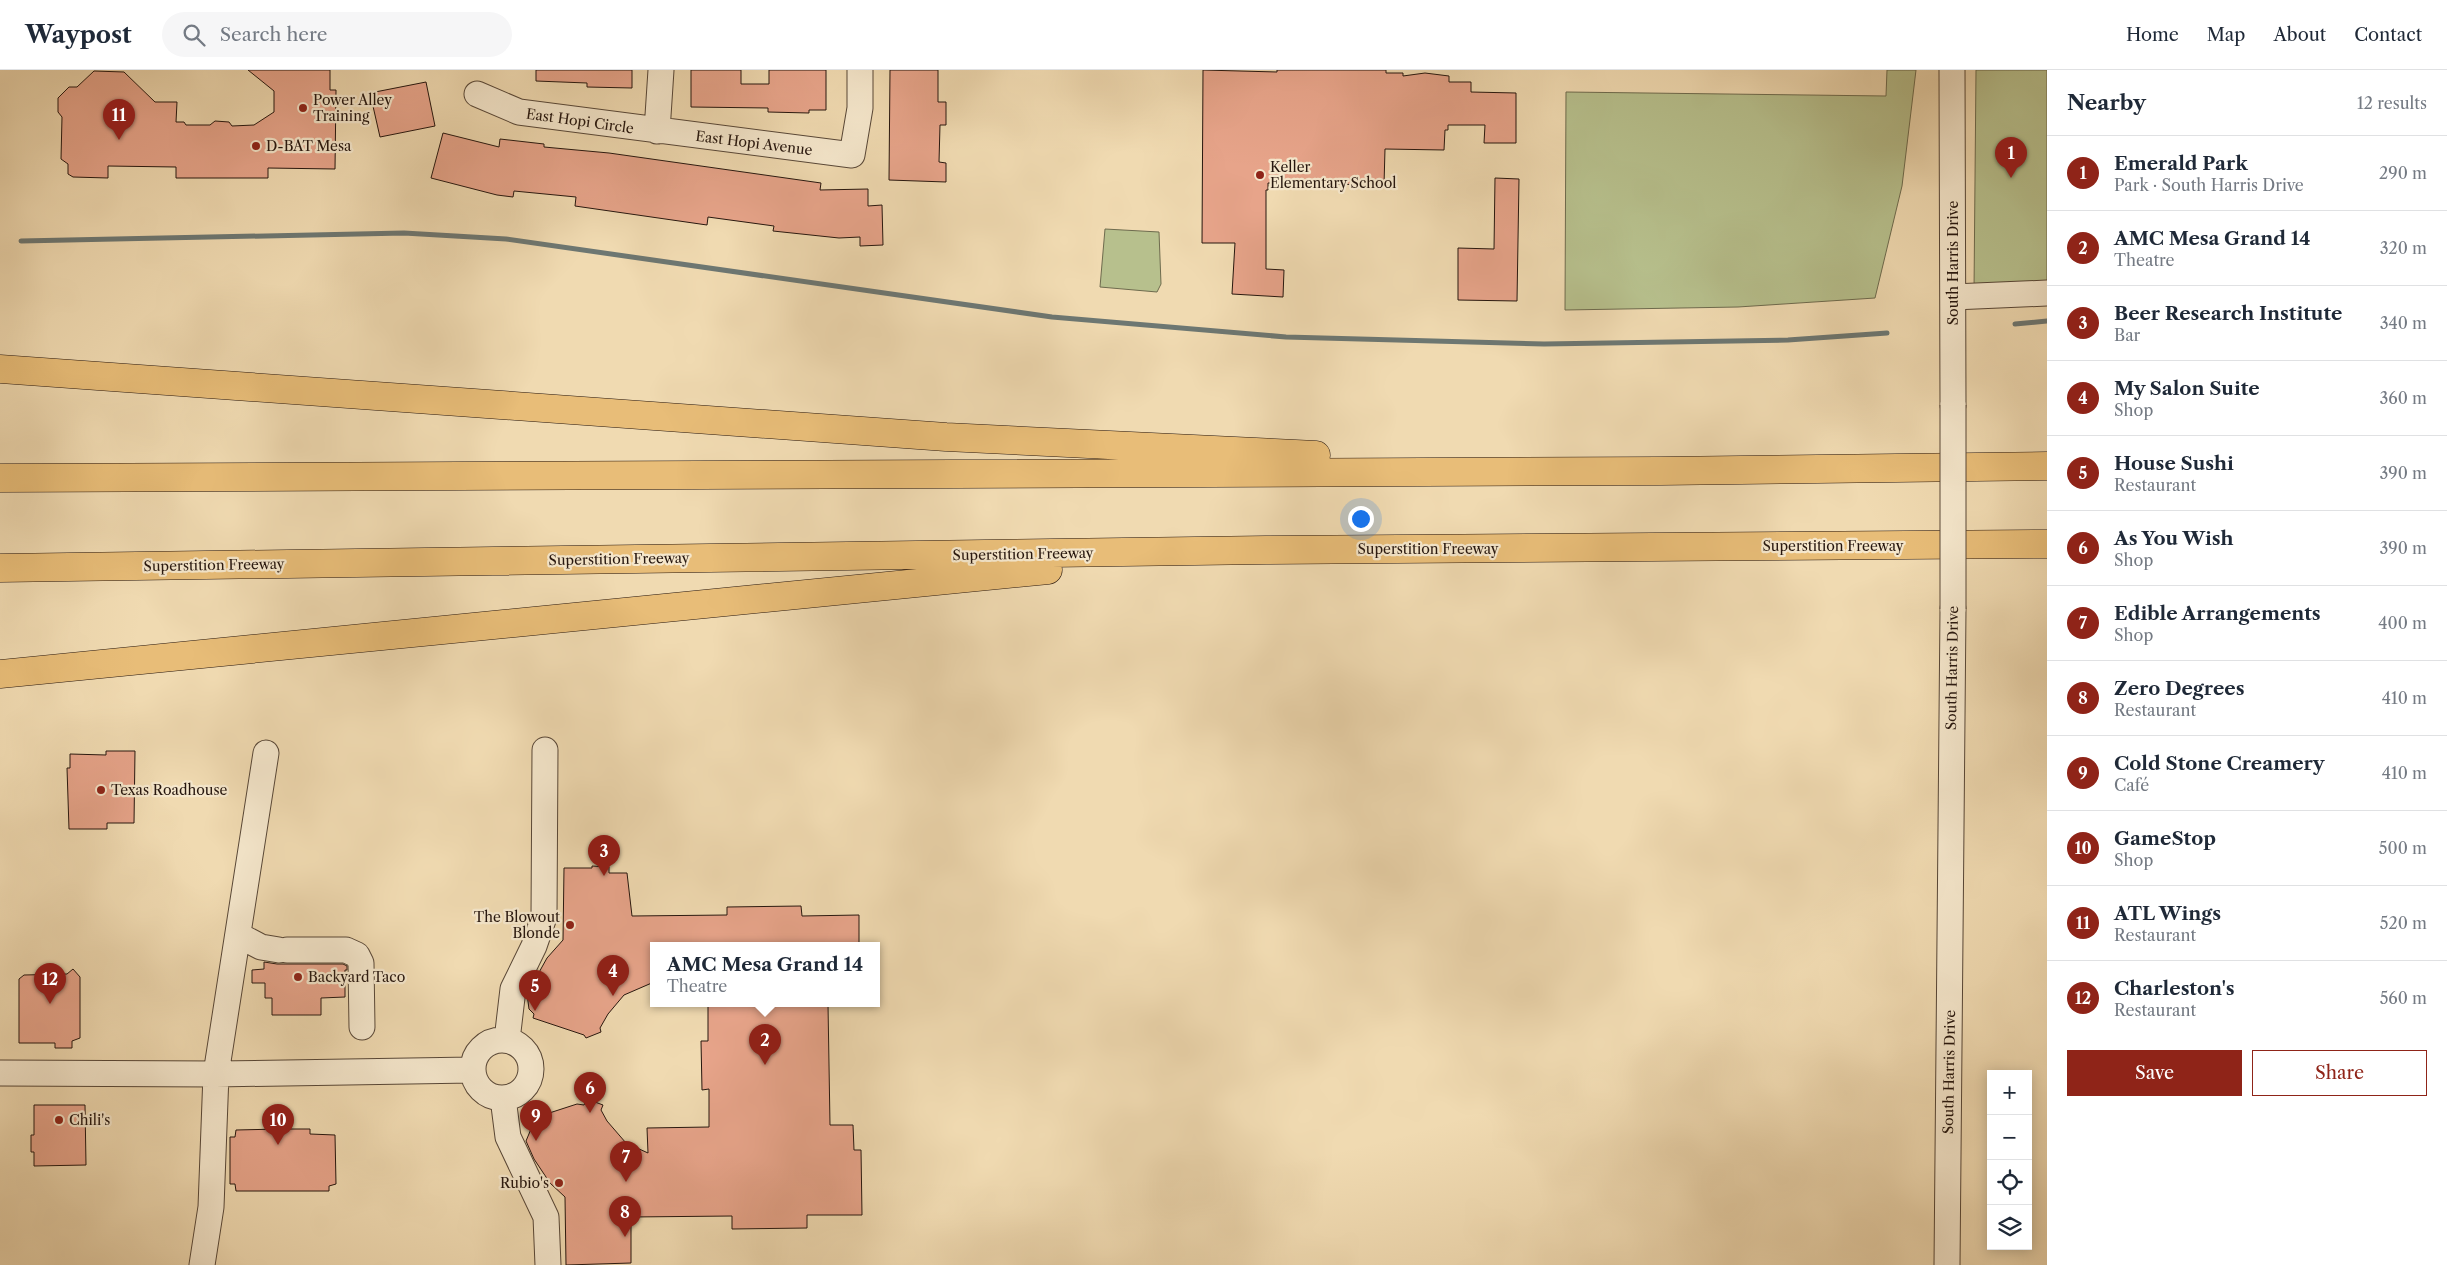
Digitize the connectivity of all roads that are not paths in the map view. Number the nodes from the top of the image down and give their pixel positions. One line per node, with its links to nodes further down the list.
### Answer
1 (661, 70): 5 (street)
2 (860, 70): 5 (street, East Hopi Avenue)
3 (1952, 70): 7 (street, South Harris Drive)
4 (477, 94): 5 (street, East Hopi Circle)
5 (657, 131)
6 (2047, 293): 7 (street)
7 (1953, 298): 27 (street, South Harris Drive, bridge)
8 (0, 369): 10 (highway)
9 (2047, 466): 10 (highway)
10 (1661, 471): 11 (highway)
11 (0, 478)
12 (2047, 544): 13 (highway, Superstition Freeway)
13 (1244, 551): 14 (highway, Superstition Freeway); 15 (highway)
14 (0, 568)
15 (0, 674)
16 (545, 750): 20 (street)
17 (266, 753): 18 (street)
18 (238, 935): 19 (street); 23 (street)
19 (362, 1027)
20 (507, 1040): 21 (street); 24 (street)
21 (472, 1070): 23 (street); 24 (street)
22 (0, 1073): 23 (street)
23 (216, 1074): 25 (street)
24 (503, 1098): 26 (street)
25 (202, 1265)
26 (548, 1265)
27 (1947, 1265)

